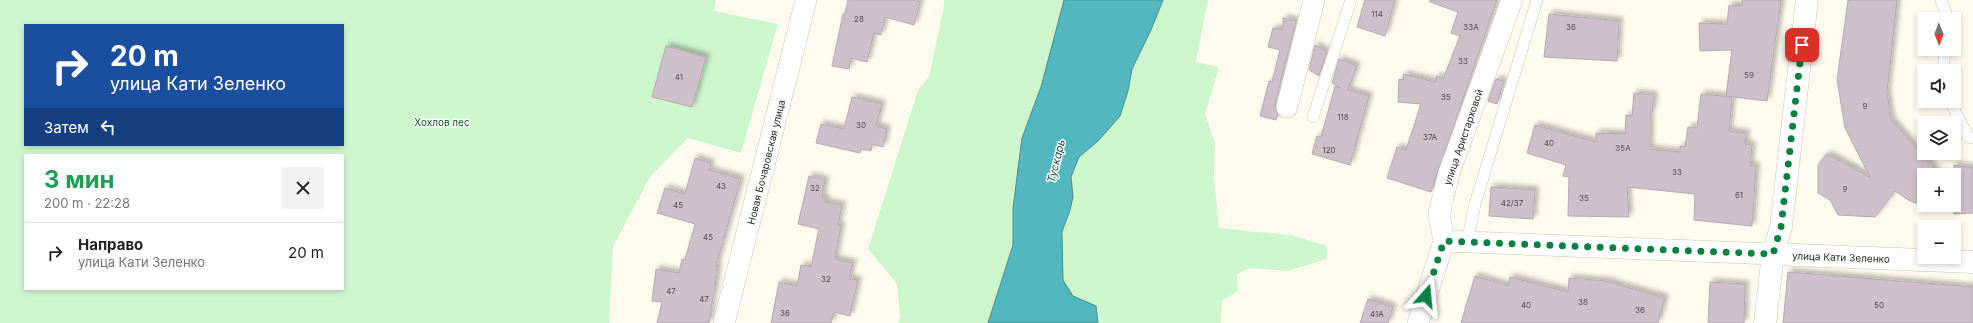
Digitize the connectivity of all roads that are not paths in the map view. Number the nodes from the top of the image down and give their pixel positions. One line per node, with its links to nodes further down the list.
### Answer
1 (806, 0): 17 (street, Новая Бочаровская улица)
2 (1314, 0): 9 (street)
3 (1351, 0): 11 (lane)
4 (1512, 0): 13 (street, улица Аристарховой)
5 (1537, 0): 14 (lane)
6 (1807, 0): 15 (street)
7 (1941, 0): 8 (lane)
8 (1945, 12)
9 (1286, 107)
10 (1953, 108): 12 (lane)
11 (1313, 117)
12 (1973, 138)
13 (1444, 241): 14 (street, улица Кати Зеленко); 18 (street, улица Аристарховой)
14 (1467, 242): 15 (street, улица Кати Зеленко)
15 (1773, 254): 16 (street, улица Кати Зеленко); 19 (street)
16 (1973, 262)
17 (724, 323)
18 (1418, 323)
19 (1765, 323)

